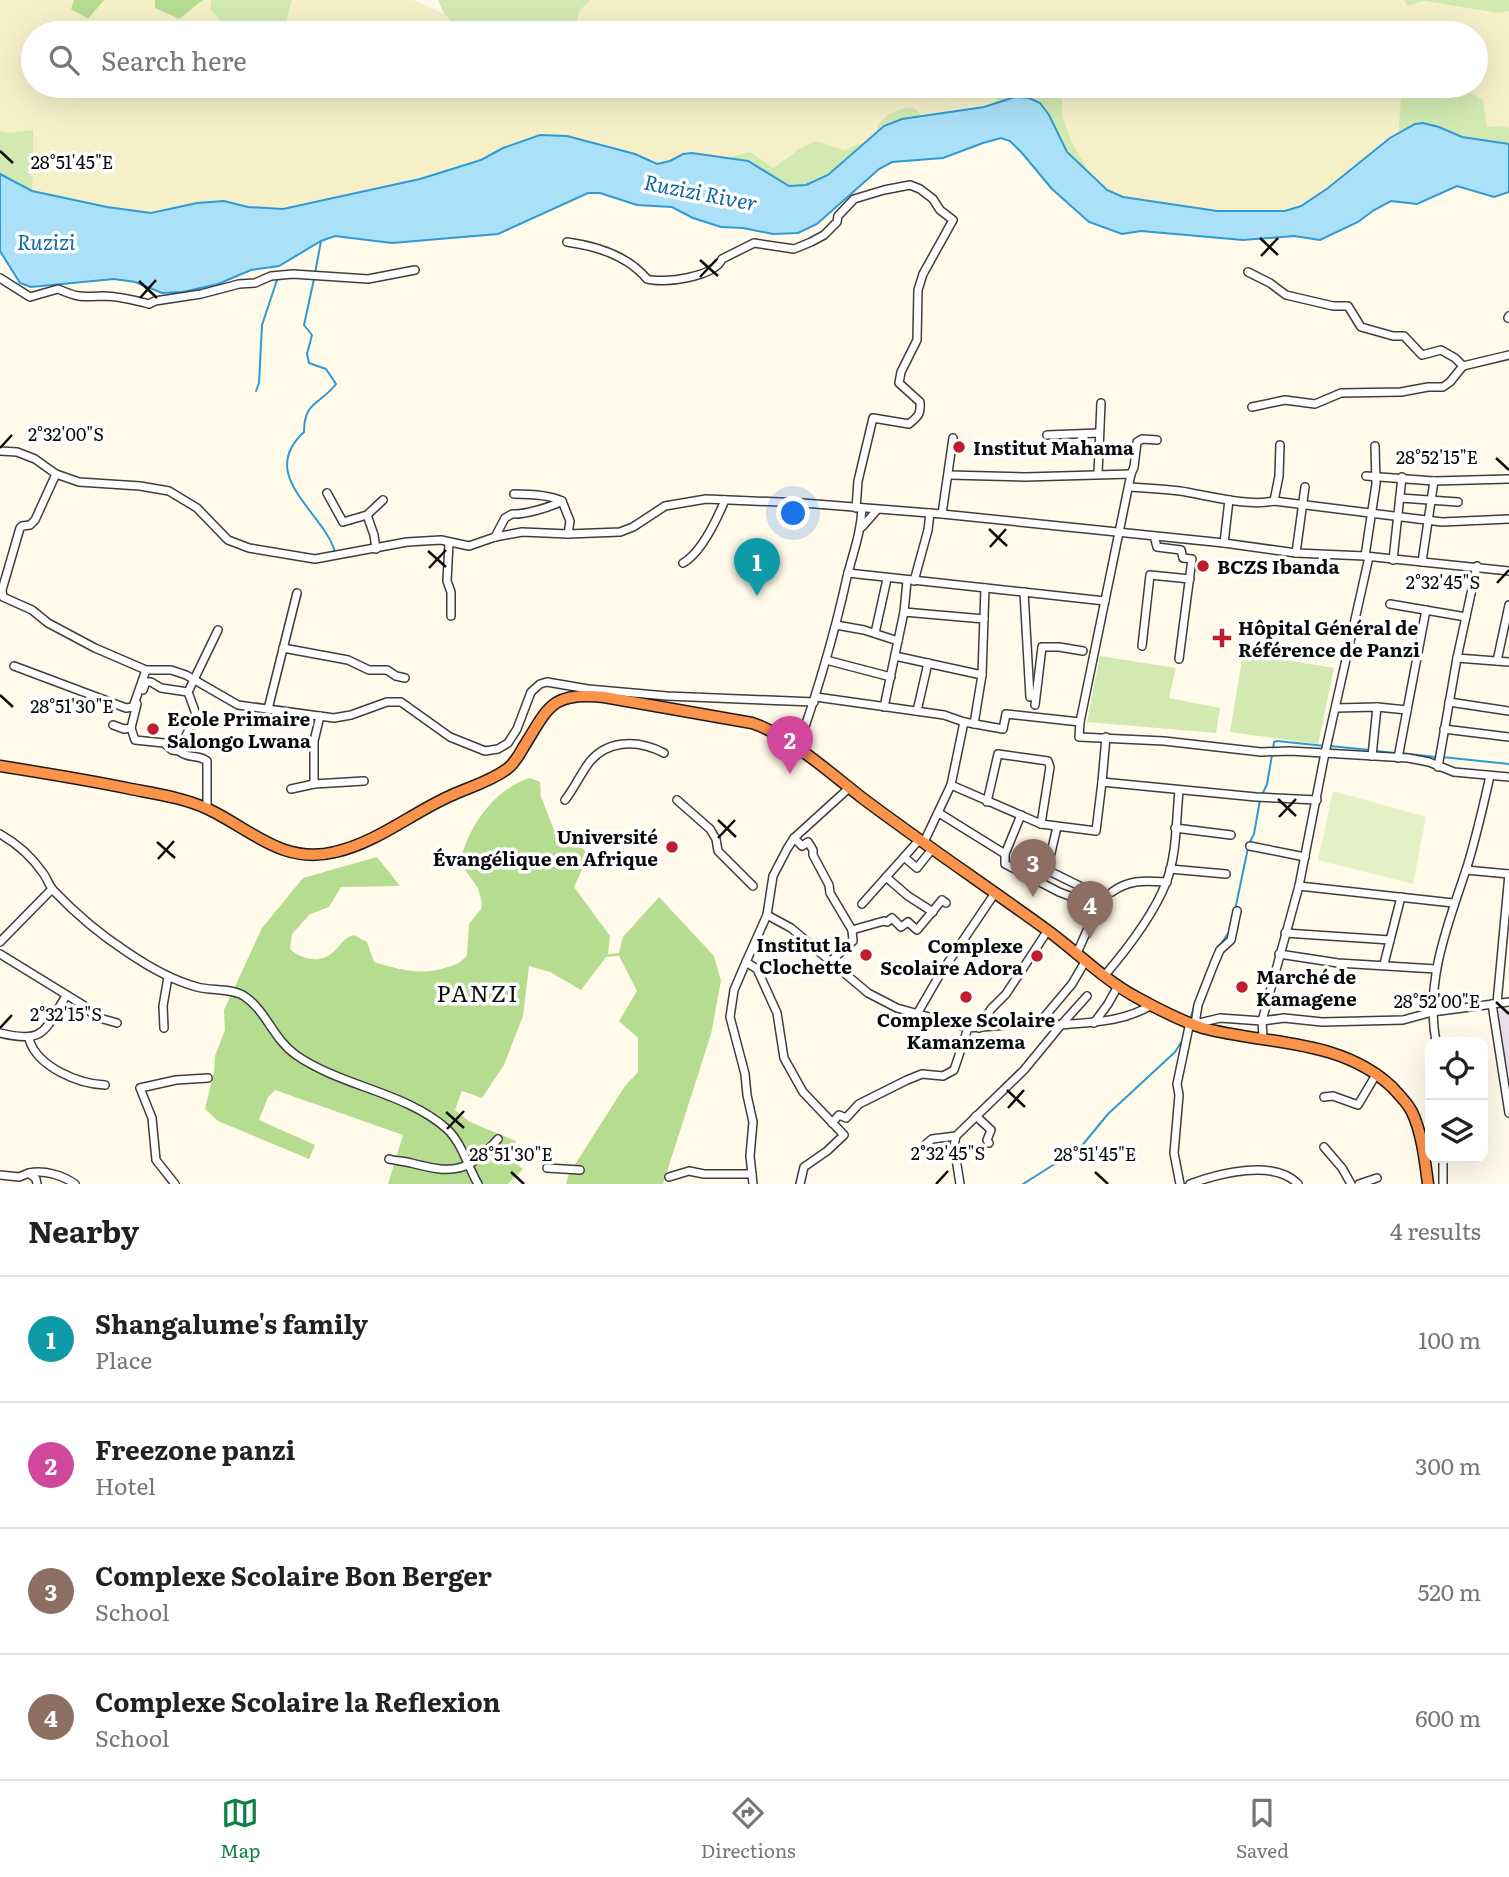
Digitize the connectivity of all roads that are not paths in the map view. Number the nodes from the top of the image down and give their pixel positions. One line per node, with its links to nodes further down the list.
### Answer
1 (566, 243): 38 (street)
2 (415, 270): 4 (street)
3 (1248, 272): 6 (street)
4 (0, 278)
5 (1509, 355): 6 (street)
6 (1463, 366): 8 (street)
7 (1101, 402): 9 (street)
8 (1252, 407)
9 (1099, 433): 10 (street); 17 (street)
10 (1047, 435)
11 (953, 438): 19 (street)
12 (1157, 440): 18 (street)
13 (1280, 445): 35 (street)
14 (1375, 446): 21 (street)
15 (0, 450): 16 (street)
16 (56, 474): 54 (street); 93 (street)
17 (1098, 474): 18 (street); 19 (street)
18 (1131, 474): 25 (street)
19 (948, 475): 42 (street)
20 (1366, 476): 21 (street)
21 (1375, 477): 22 (street); 40 (street)
22 (1402, 477): 24 (street); 29 (street)
23 (1509, 479): 24 (street)
24 (1434, 481): 33 (street)
25 (1129, 487): 32 (street); 48 (street)
26 (1305, 487): 37 (street)
27 (327, 493): 43 (street)
28 (514, 494): 34 (street)
29 (1400, 498): 33 (street); 44 (street)
30 (383, 499): 43 (street)
31 (725, 500): 38 (street); 49 (street); 59 (street)
32 (1229, 500): 35 (street); 53 (street)
33 (1432, 500): 36 (street); 46 (street)
34 (562, 501): 49 (street); 51 (street)
35 (1274, 501): 37 (street)
36 (1458, 502)
37 (1304, 504): 40 (street); 55 (street)
38 (859, 508): 39 (street); 47 (street)
39 (877, 510): 41 (street); 47 (street)
40 (1372, 512): 44 (street); 56 (street)
41 (930, 513): 42 (street); 65 (street)
42 (943, 514): 48 (street)
43 (367, 515): 54 (street)
44 (1398, 515): 46 (street); 57 (street)
45 (1509, 519): 46 (street)
46 (1430, 520): 58 (street)
47 (861, 528): 62 (street)
48 (1119, 532): 50 (street); 69 (street)
49 (568, 534): 51 (street)
50 (1154, 536): 53 (street); 64 (street)
51 (495, 537): 52 (street)
52 (449, 542): 54 (street); 74 (street)
53 (1224, 543): 55 (street)
54 (376, 549)
55 (1296, 552): 56 (street)
56 (1367, 556): 57 (street); 107 (street)
57 (1393, 560): 58 (street)
58 (1422, 562): 60 (street)
59 (683, 563)
60 (1477, 566): 61 (street); 75 (street)
61 (1509, 571)
62 (848, 573): 63 (street); 78 (street)
63 (887, 579): 65 (street); 80 (street)
64 (1190, 579): 82 (street); 87 (street)
65 (911, 581): 66 (street); 73 (street)
66 (985, 588): 67 (street); 76 (street)
67 (1024, 592): 69 (street); 95 (street)
68 (297, 593): 83 (street)
69 (1105, 601): 114 (street)
70 (1390, 604): 72 (street)
71 (1509, 605): 77 (street)
72 (1426, 610): 75 (street); 109 (street)
73 (904, 612): 76 (street); 81 (street)
74 (451, 616)
75 (1466, 617): 86 (street)
76 (984, 619): 94 (street)
77 (1508, 619): 89 (street)
78 (836, 625): 80 (street); 88 (street)
79 (218, 630): 99 (street)
80 (875, 633): 81 (street)
81 (898, 641): 85 (street)
82 (1142, 646)
83 (283, 648): 98 (street); 108 (street)
84 (1083, 651): 96 (street)
85 (895, 656): 91 (street); 97 (street)
86 (1457, 658): 89 (street); 103 (street)
87 (1179, 659)
88 (826, 660): 97 (street); 102 (street)
89 (1497, 661): 90 (street)
90 (1509, 662)
91 (928, 663): 94 (street); 110 (street)
92 (14, 666): 93 (street)
93 (146, 670): 99 (street)
94 (982, 674): 116 (street)
95 (1028, 674): 96 (street); 101 (street)
96 (1038, 675): 104 (street)
97 (891, 677): 105 (street)
98 (405, 678)
99 (193, 680): 100 (street); 108 (street)
100 (188, 692): 117 (street); 123 (street)
101 (1030, 697)
102 (815, 700): 105 (street); 112 (street); 122 (street)
103 (1449, 702): 111 (street); 118 (street)
104 (1035, 705)
105 (884, 707): 110 (street)
106 (1377, 707): 107 (street); 109 (street); 124 (street)
107 (1336, 708): 121 (street)
108 (268, 709): 112 (street)
109 (1407, 710): 126 (street)
110 (918, 711): 113 (street)
111 (1509, 711)
112 (320, 716): 133 (street)
113 (964, 722): 116 (street); 134 (street)
114 (1080, 722): 116 (street); 119 (street)
115 (113, 724): 117 (street)
116 (974, 724)
117 (131, 728): 123 (street)
118 (1444, 729): 120 (street); 127 (street)
119 (1106, 737): 121 (street); 132 (street)
120 (1509, 737)
121 (1326, 748): 124 (street); 140 (street)
122 (797, 750): 135 (highway); 142 (highway)
123 (179, 751): 142 (street)
124 (1372, 751): 126 (street)
125 (664, 753): 138 (street)
126 (1399, 754): 127 (street)
127 (1439, 760): 129 (street)
128 (0, 766): 142 (highway)
129 (1490, 776): 130 (street); 158 (street)
130 (1509, 777)
131 (364, 781): 133 (street)
132 (1102, 782): 137 (street); 146 (street)
133 (314, 784): 136 (street)
134 (951, 785): 141 (street); 143 (street)
135 (849, 788): 150 (street); 151 (highway)
136 (291, 789)
137 (1179, 790): 140 (street); 147 (street)
138 (565, 800)
139 (677, 800): 164 (street)
140 (1317, 800): 155 (street)
141 (987, 802): 144 (street); 145 (street)
142 (207, 808)
143 (939, 813): 151 (street); 153 (street)
144 (1021, 815): 145 (street); 153 (street)
145 (1041, 824): 146 (street)
146 (1057, 827): 157 (street)
147 (1175, 828): 149 (street); 156 (street)
148 (0, 834): 166 (street)
149 (1231, 835)
150 (794, 838): 176 (street); 177 (street)
151 (926, 843): 154 (street); 154 (street); 168 (highway)
152 (1250, 846): 155 (street)
153 (1005, 854): 162 (street)
154 (904, 857): 161 (street)
155 (1305, 857): 165 (street)
156 (1170, 869): 159 (street); 163 (street)
157 (1047, 870): 162 (street); 173 (street)
158 (1466, 870): 160 (street); 171 (street)
159 (1226, 874)
160 (1509, 874): 196 (street)
161 (886, 877): 172 (street); 175 (street)
162 (1041, 882): 173 (street)
163 (1167, 882): 167 (street); 190 (street)
164 (753, 886)
165 (1299, 886): 169 (street); 179 (street)
166 (52, 889): 181 (street); 191 (street)
167 (1112, 892)
168 (995, 893): 178 (highway); 199 (street)
169 (1401, 897): 171 (street); 180 (street)
170 (946, 903): 175 (street)
171 (1453, 903): 189 (street)
172 (862, 904)
173 (1099, 907): 182 (street)
174 (1237, 911): 204 (street)
175 (933, 912): 177 (street)
176 (767, 915): 186 (street); 187 (street)
177 (852, 930): 186 (street)
178 (1048, 930): 182 (highway); 208 (street)
179 (1285, 933): 180 (street); 184 (street)
180 (1390, 940): 188 (street)
181 (0, 942)
182 (1077, 953): 185 (highway)
183 (0, 954): 193 (street)
184 (1279, 954): 188 (street); 200 (street)
185 (1086, 960): 190 (highway); 201 (street)
186 (831, 961): 199 (street)
187 (746, 962): 219 (street); 231 (street)
188 (1384, 964): 189 (street)
189 (1436, 969): 198 (street)
190 (1105, 975): 192 (highway)
191 (168, 977): 206 (street); 227 (street)
192 (1118, 986): 197 (highway); 203 (street)
193 (66, 996): 202 (street); 212 (street)
194 (1087, 996): 205 (street)
195 (1509, 1002): 196 (street)
196 (1494, 1004): 198 (street); 217 (street)
197 (1152, 1005): 203 (street); 204 (highway)
198 (1432, 1012): 200 (street); 210 (street)
199 (917, 1014): 207 (street)
200 (1262, 1021): 204 (street); 211 (street)
201 (1040, 1022): 205 (street); 208 (street)
202 (117, 1023)
203 (1094, 1023): 205 (street)
204 (1192, 1023): 211 (highway); 242 (street)
205 (1061, 1025): 218 (street)
206 (164, 1028)
207 (968, 1028): 208 (street); 219 (street)
208 (979, 1028)
209 (0, 1033): 212 (street)
210 (1435, 1037)
211 (1263, 1038): 213 (highway)
212 (29, 1039): 215 (street)
213 (1377, 1073): 216 (street); 247 (highway)
214 (208, 1078): 237 (street)
215 (105, 1086)
216 (1324, 1097)
217 (1509, 1113)
218 (976, 1116): 220 (street); 222 (street)
219 (832, 1123): 240 (street)
220 (956, 1136): 223 (street); 241 (street)
221 (498, 1139): 227 (street)
222 (989, 1143)
223 (926, 1144)
224 (1324, 1147): 245 (street)
225 (389, 1159): 227 (street)
226 (1443, 1163): 248 (street)
227 (467, 1166): 238 (street)
228 (547, 1168): 229 (street)
229 (580, 1170)
230 (29, 1173): 232 (street); 235 (street); 236 (street)
231 (752, 1174): 233 (street); 239 (street)
232 (0, 1175)
233 (669, 1177)
234 (1377, 1178): 246 (street)
235 (37, 1184)
236 (75, 1184)
237 (175, 1184)
238 (478, 1184)
239 (753, 1184)
240 (800, 1184)
241 (960, 1184)
242 (1180, 1184)
243 (1191, 1184): 244 (street)
244 (1298, 1184)
245 (1351, 1184)
246 (1359, 1184)
247 (1428, 1184)
248 (1443, 1184)

